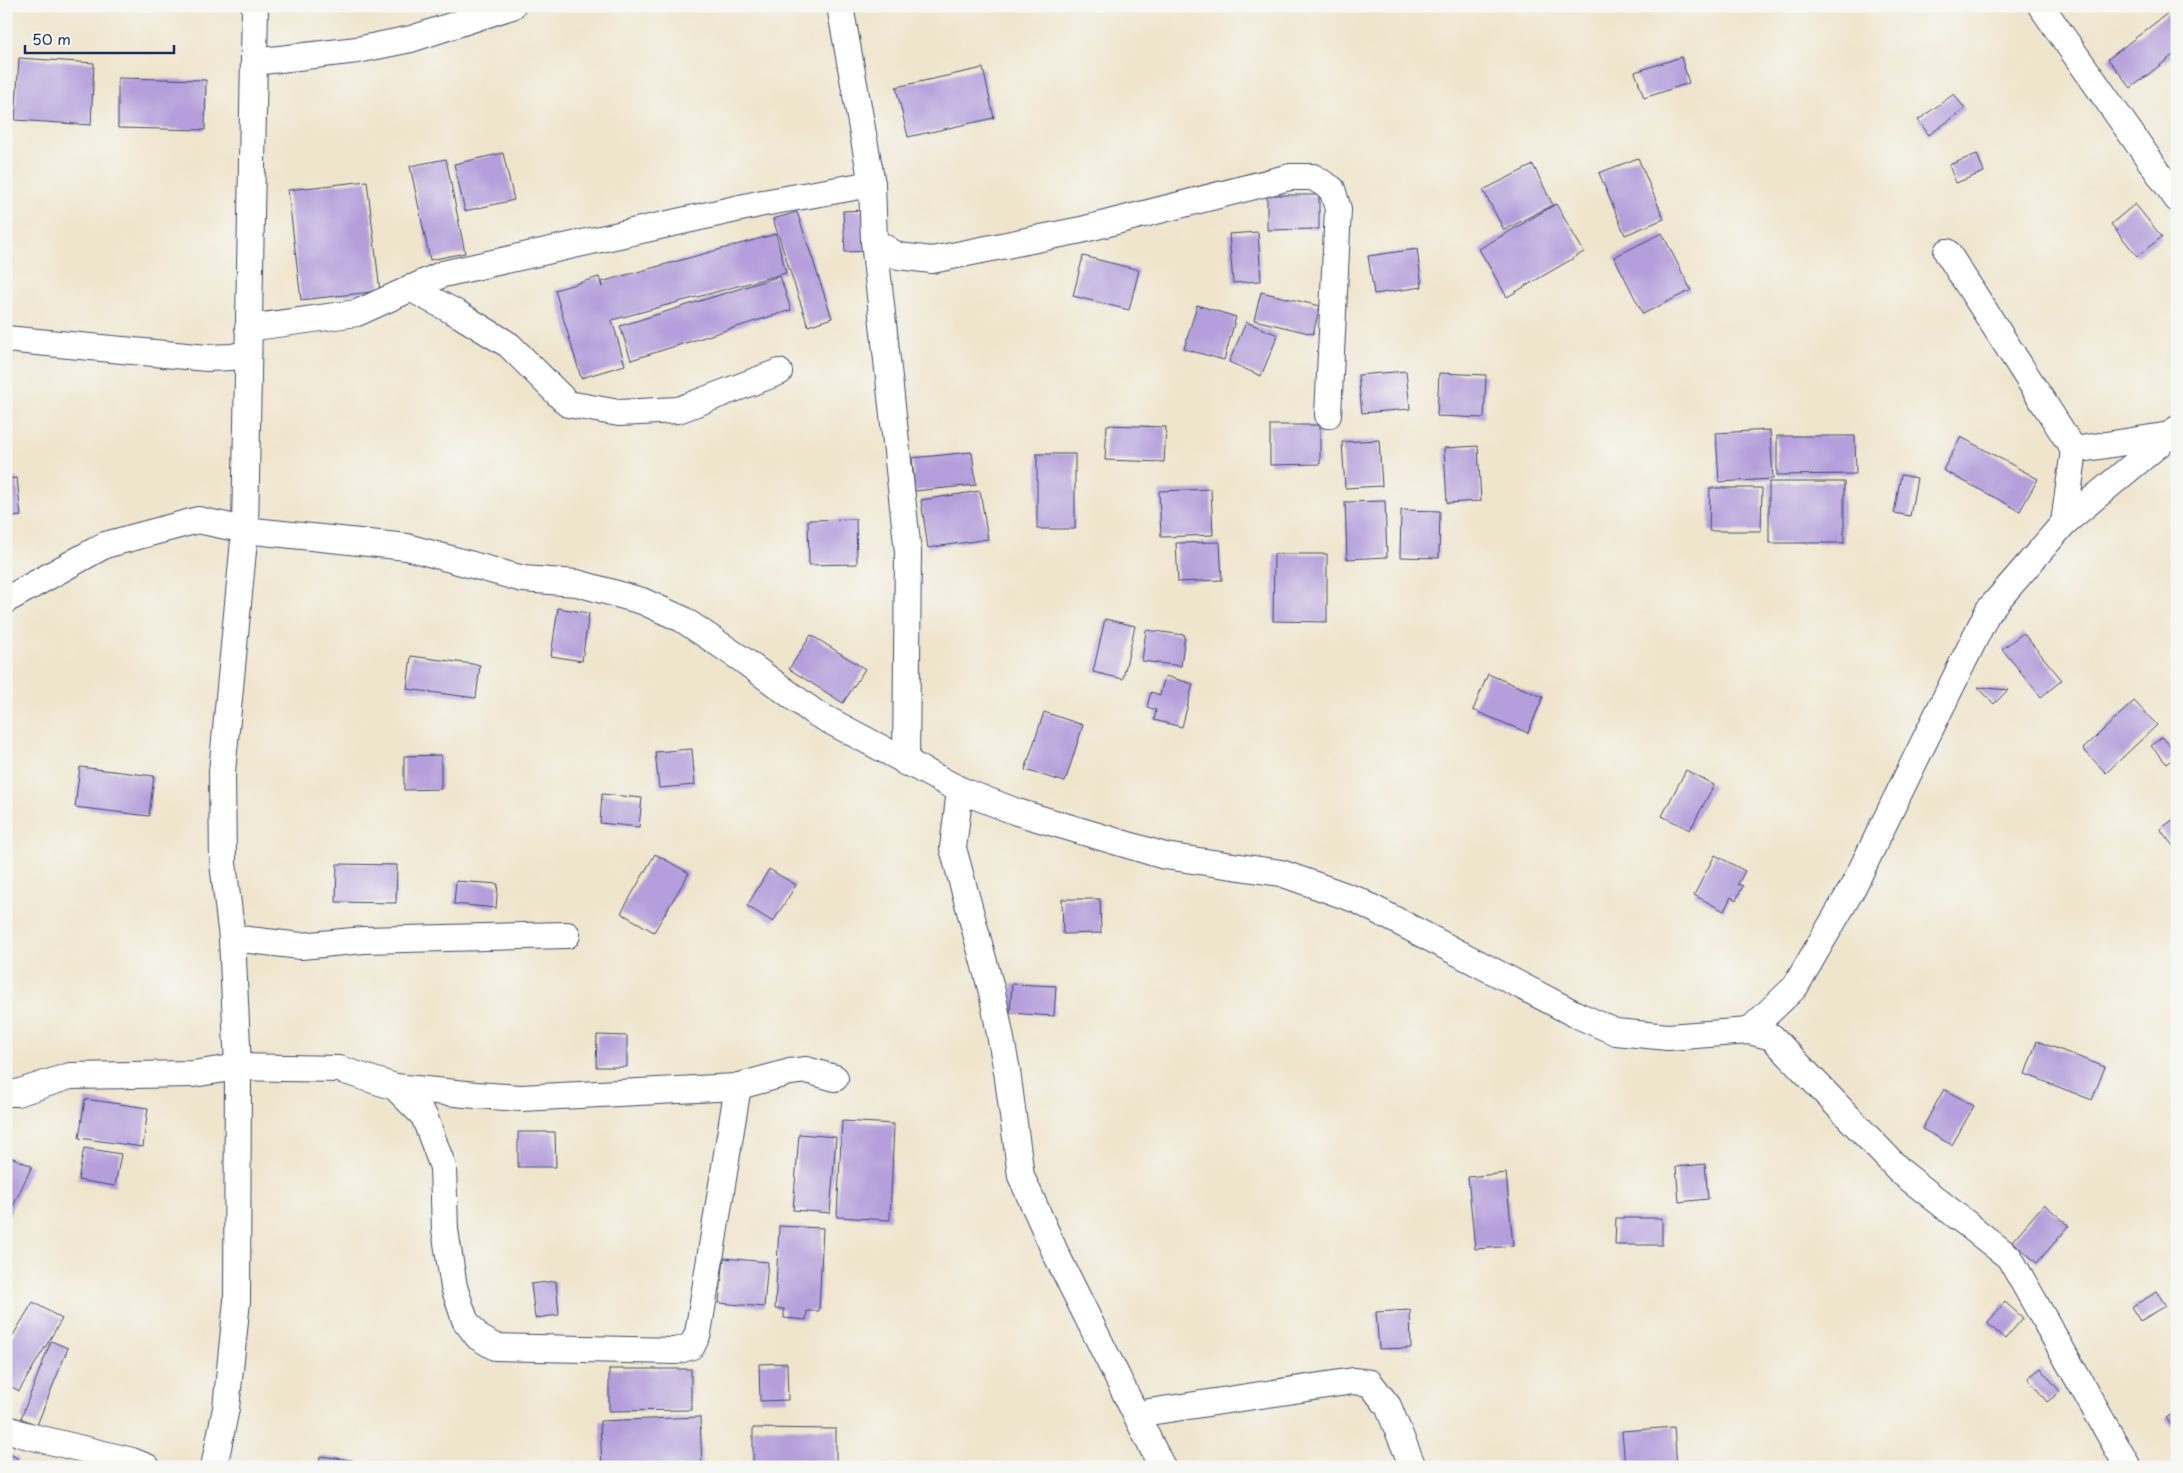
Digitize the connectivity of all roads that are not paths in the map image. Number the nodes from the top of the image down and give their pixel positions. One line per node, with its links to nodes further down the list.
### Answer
1 (255, 6): 5 (street)
2 (512, 6): 5 (street)
3 (840, 6): 6 (street)
4 (2041, 6): 7 (street)
5 (254, 62): 12 (street)
6 (872, 184): 8 (street); 10 (street)
7 (2177, 199)
8 (874, 241): 14 (street); 20 (street)
9 (1947, 252): 16 (street)
10 (410, 288): 12 (street); 13 (street)
11 (6, 339): 12 (street)
12 (248, 341): 18 (street)
13 (778, 372)
14 (1328, 415)
15 (2175, 435): 16 (street); 17 (street)
16 (2074, 450): 17 (street)
17 (2064, 523): 24 (street)
18 (244, 530): 19 (street); 20 (street); 23 (street)
19 (6, 600)
20 (906, 763): 21 (street)
21 (960, 790): 24 (street); 30 (street)
22 (567, 935): 23 (street)
23 (232, 938): 25 (street)
24 (1749, 1031): 36 (street)
25 (238, 1067): 27 (street); 29 (street); 33 (street)
26 (835, 1078): 28 (street)
27 (395, 1086): 28 (street); 28 (street)
28 (738, 1086)
29 (6, 1093)
30 (1136, 1414): 34 (street); 35 (street)
31 (6, 1428): 32 (street)
32 (147, 1467)
33 (214, 1467)
34 (1162, 1467)
35 (1413, 1467)
36 (2128, 1467)

